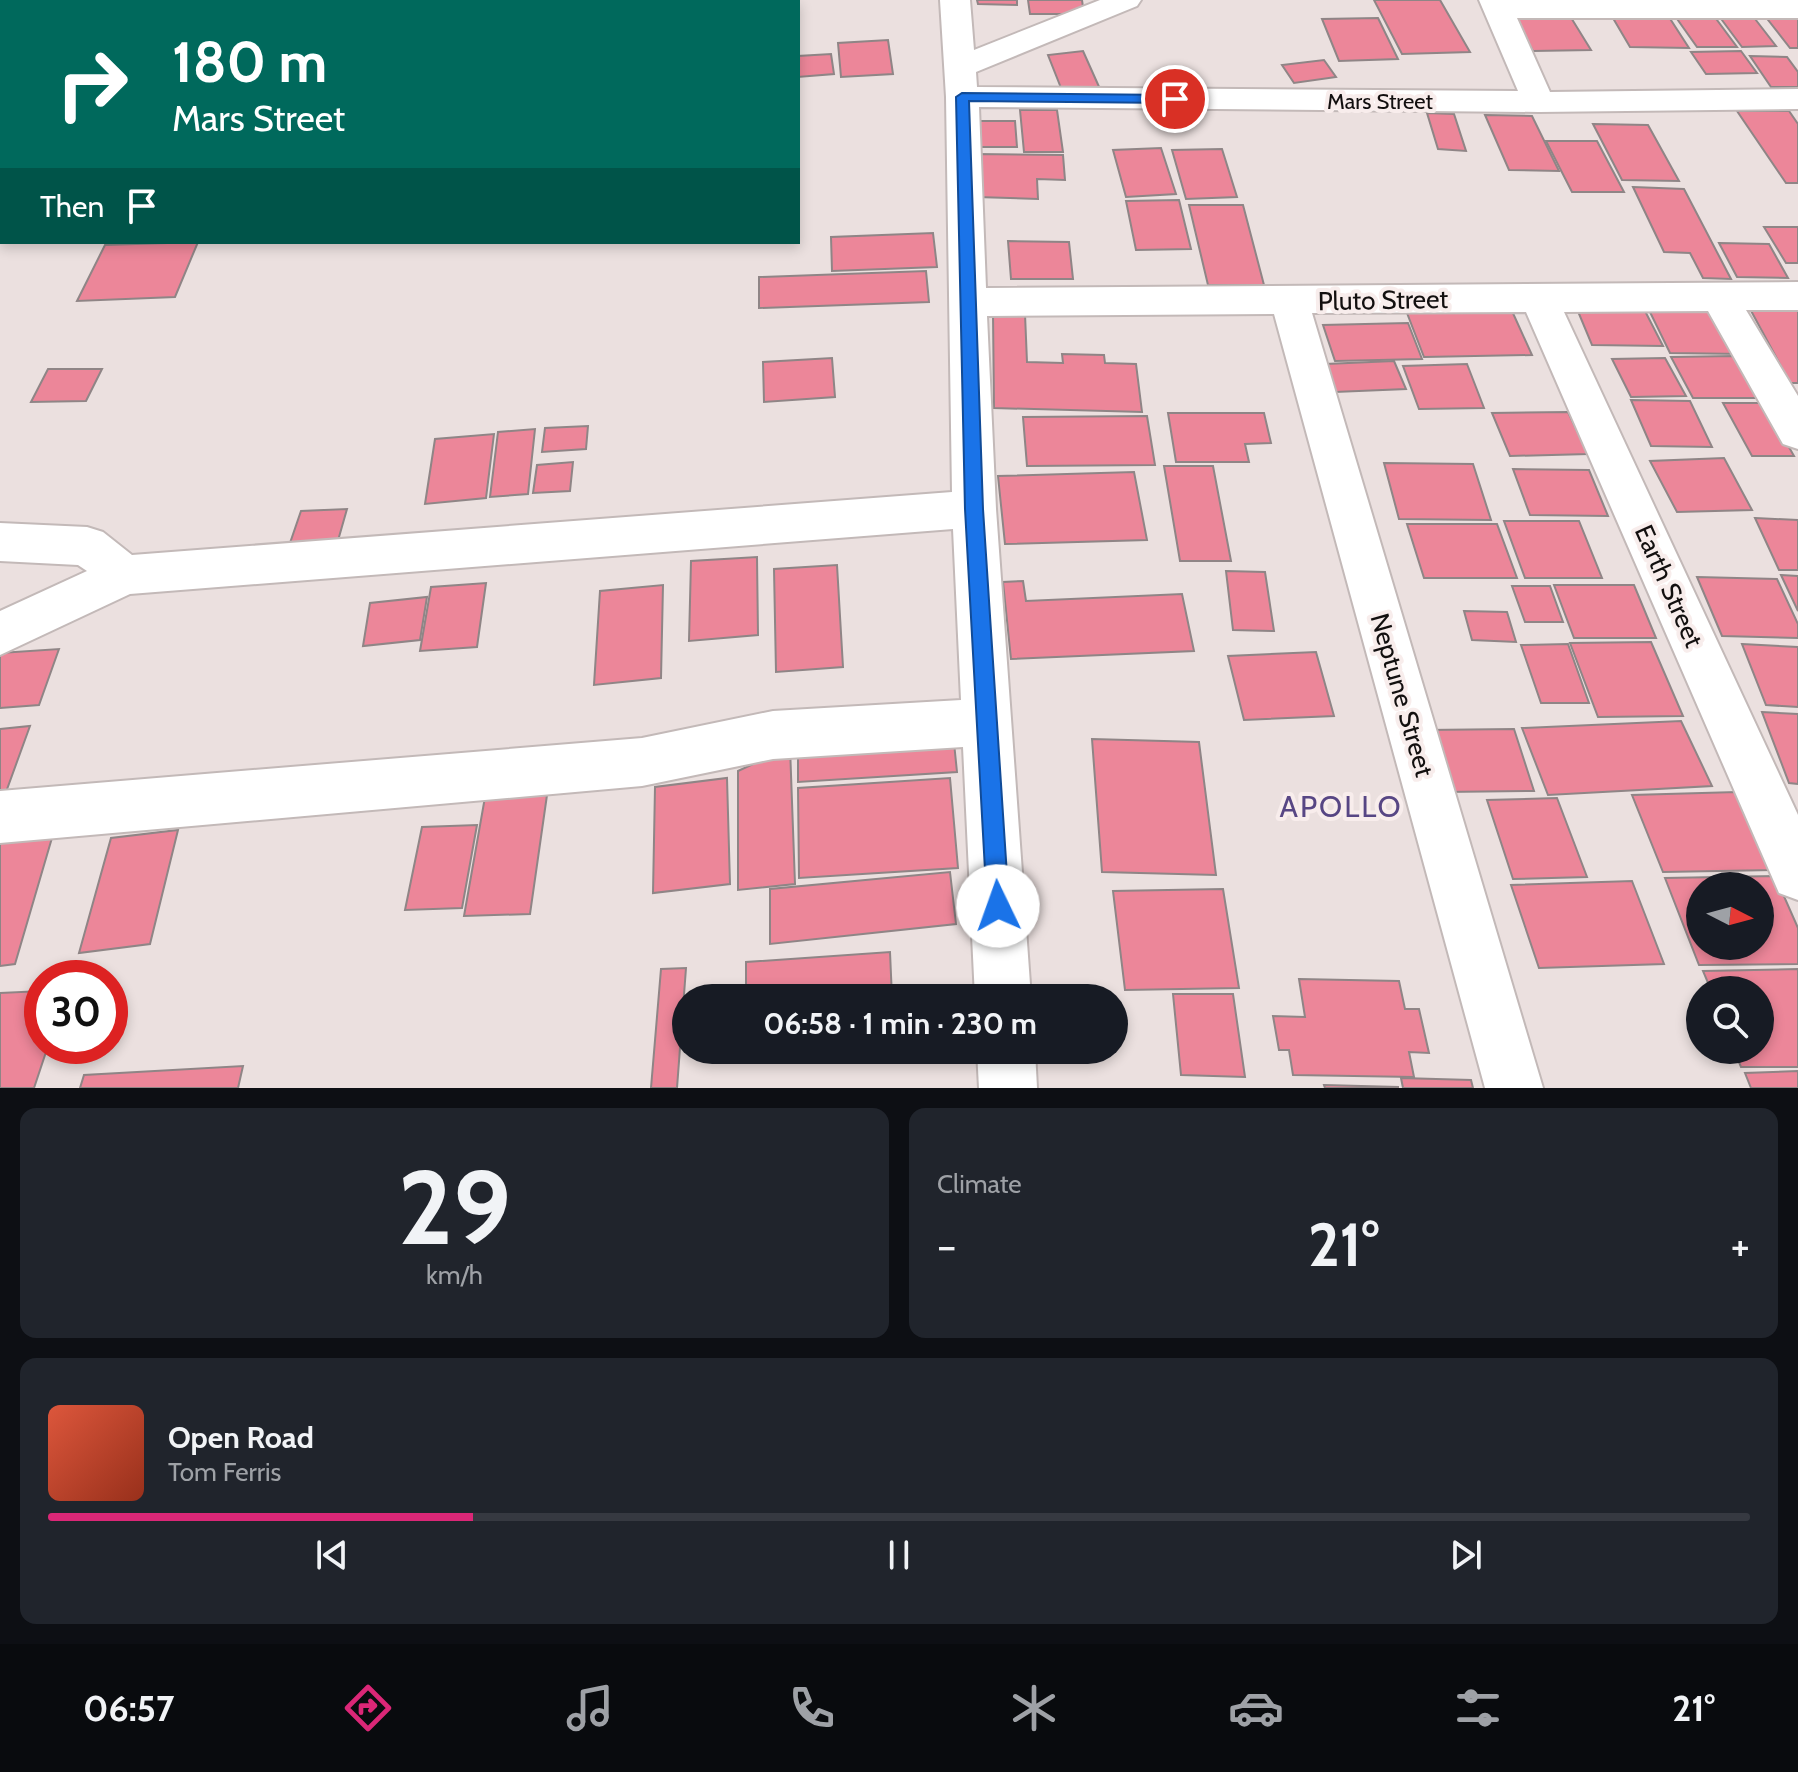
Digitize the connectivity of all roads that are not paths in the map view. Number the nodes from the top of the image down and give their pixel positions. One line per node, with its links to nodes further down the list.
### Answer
1 (955, 0): 5 (street)
2 (1109, 3): 5 (street)
3 (1496, 4): 4 (street); 7 (street)
4 (1798, 9)
5 (961, 82): 7 (street, Mars Street); 11 (street)
6 (1798, 99): 7 (street, Mars Street)
7 (1539, 102)
8 (1798, 296): 9 (street, Pluto Street)
9 (1719, 297): 10 (street, Pluto Street); 13 (street)
10 (1539, 298): 12 (street, Pluto Street); 20 (street, Earth Street)
11 (967, 302): 12 (street, Pluto Street); 14 (street)
12 (1290, 302): 24 (street, Neptune Street)
13 (1798, 432)
14 (974, 509): 16 (street); 18 (street)
15 (0, 542): 16 (street)
16 (125, 575): 17 (street)
17 (0, 634)
18 (989, 722): 19 (street); 21 (street)
19 (0, 817)
20 (1798, 874)
21 (1002, 984)
22 (1007, 1064): 23 (street)
23 (1008, 1088)
24 (1514, 1088)

